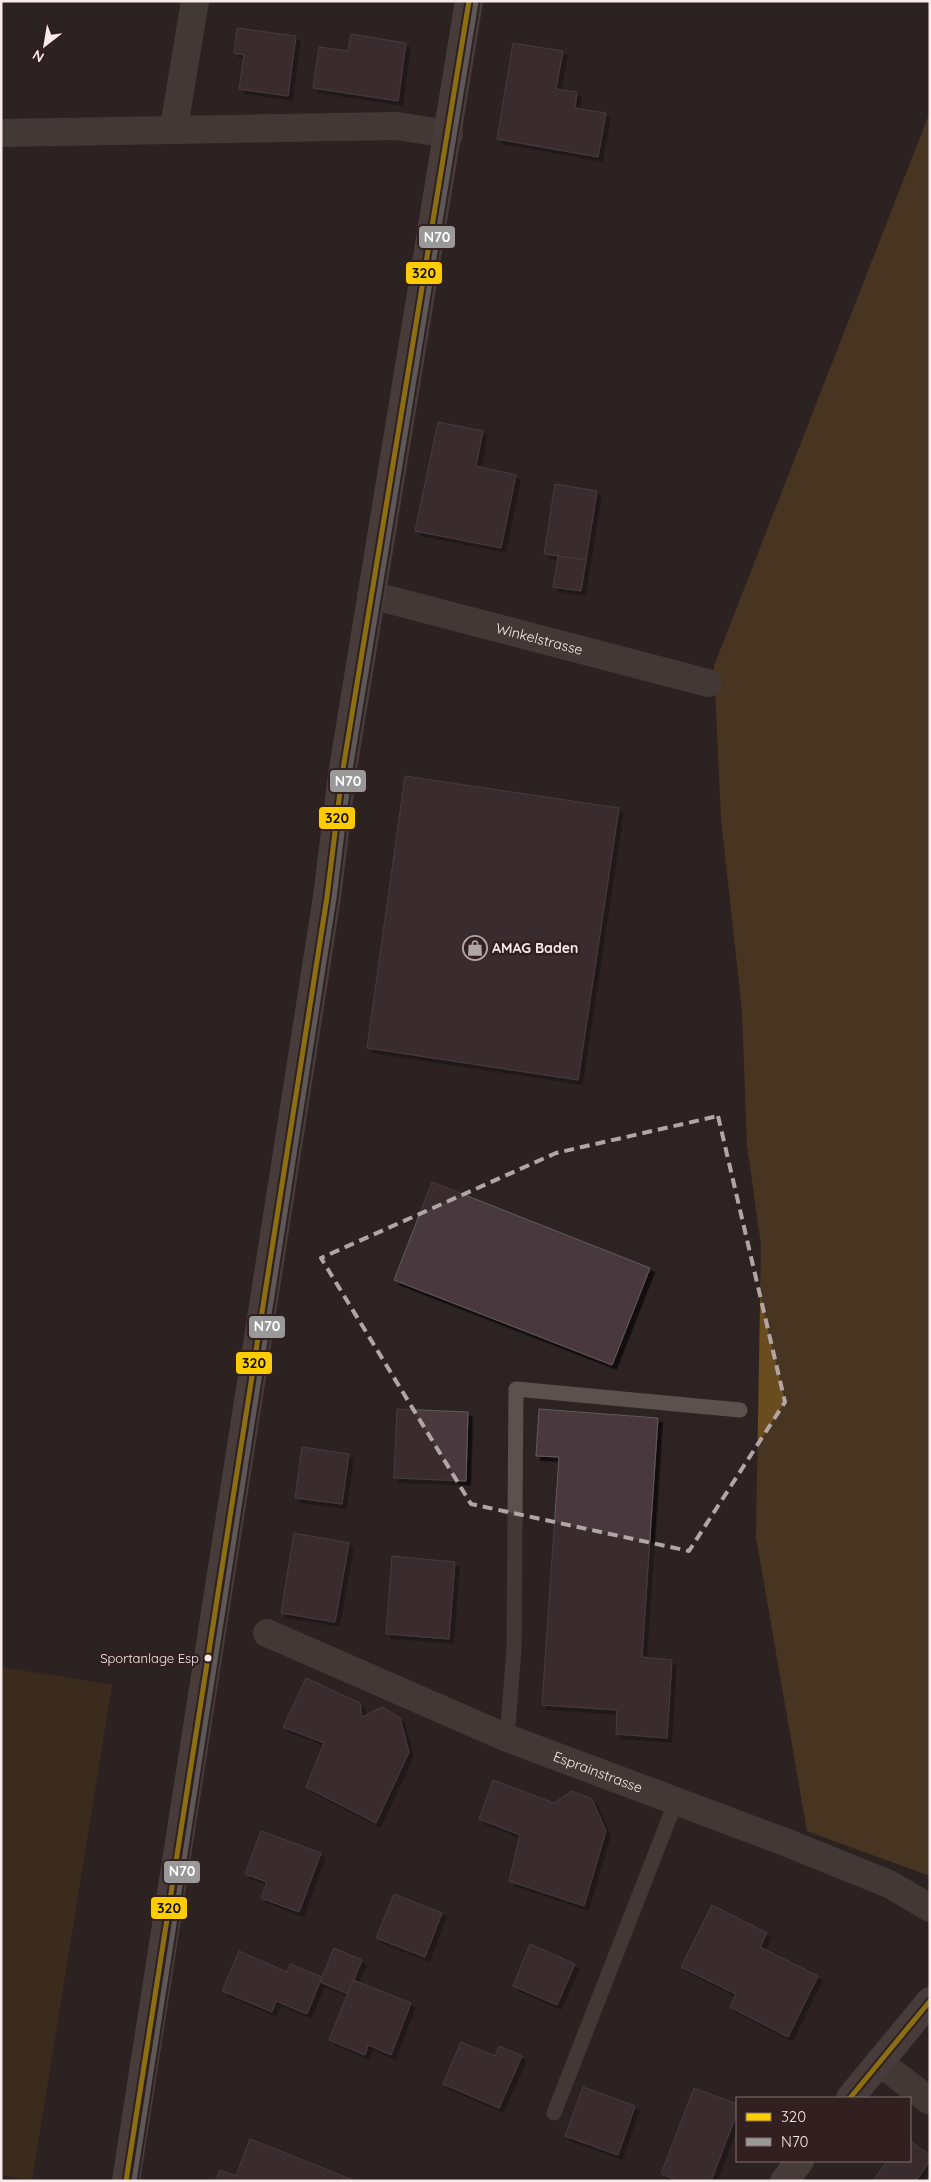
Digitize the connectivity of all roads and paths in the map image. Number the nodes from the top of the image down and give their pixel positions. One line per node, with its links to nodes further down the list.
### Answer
1 (195, 1): 3 (street)
2 (469, 1): 5 (main road)
3 (176, 130): 4 (street); 5 (street)
4 (1, 133)
5 (449, 134): 6 (main road)
6 (371, 595): 7 (street, Winkelstrasse); 19 (main road)
7 (708, 683)
8 (740, 1410): 10 (lane)
9 (267, 1633): 10 (street, Esprainstrasse)
10 (507, 1738): 11 (street, Esprainstrasse)
11 (676, 1801): 12 (street, Esprainstrasse); 17 (lane)
12 (930, 1908)
13 (930, 2001): 14 (main road)
14 (879, 2062): 15 (main road); 16 (street)
15 (851, 2097)
16 (930, 2101)
17 (554, 2113)
18 (799, 2162): 20 (main road)
19 (126, 2181)
20 (784, 2181)

